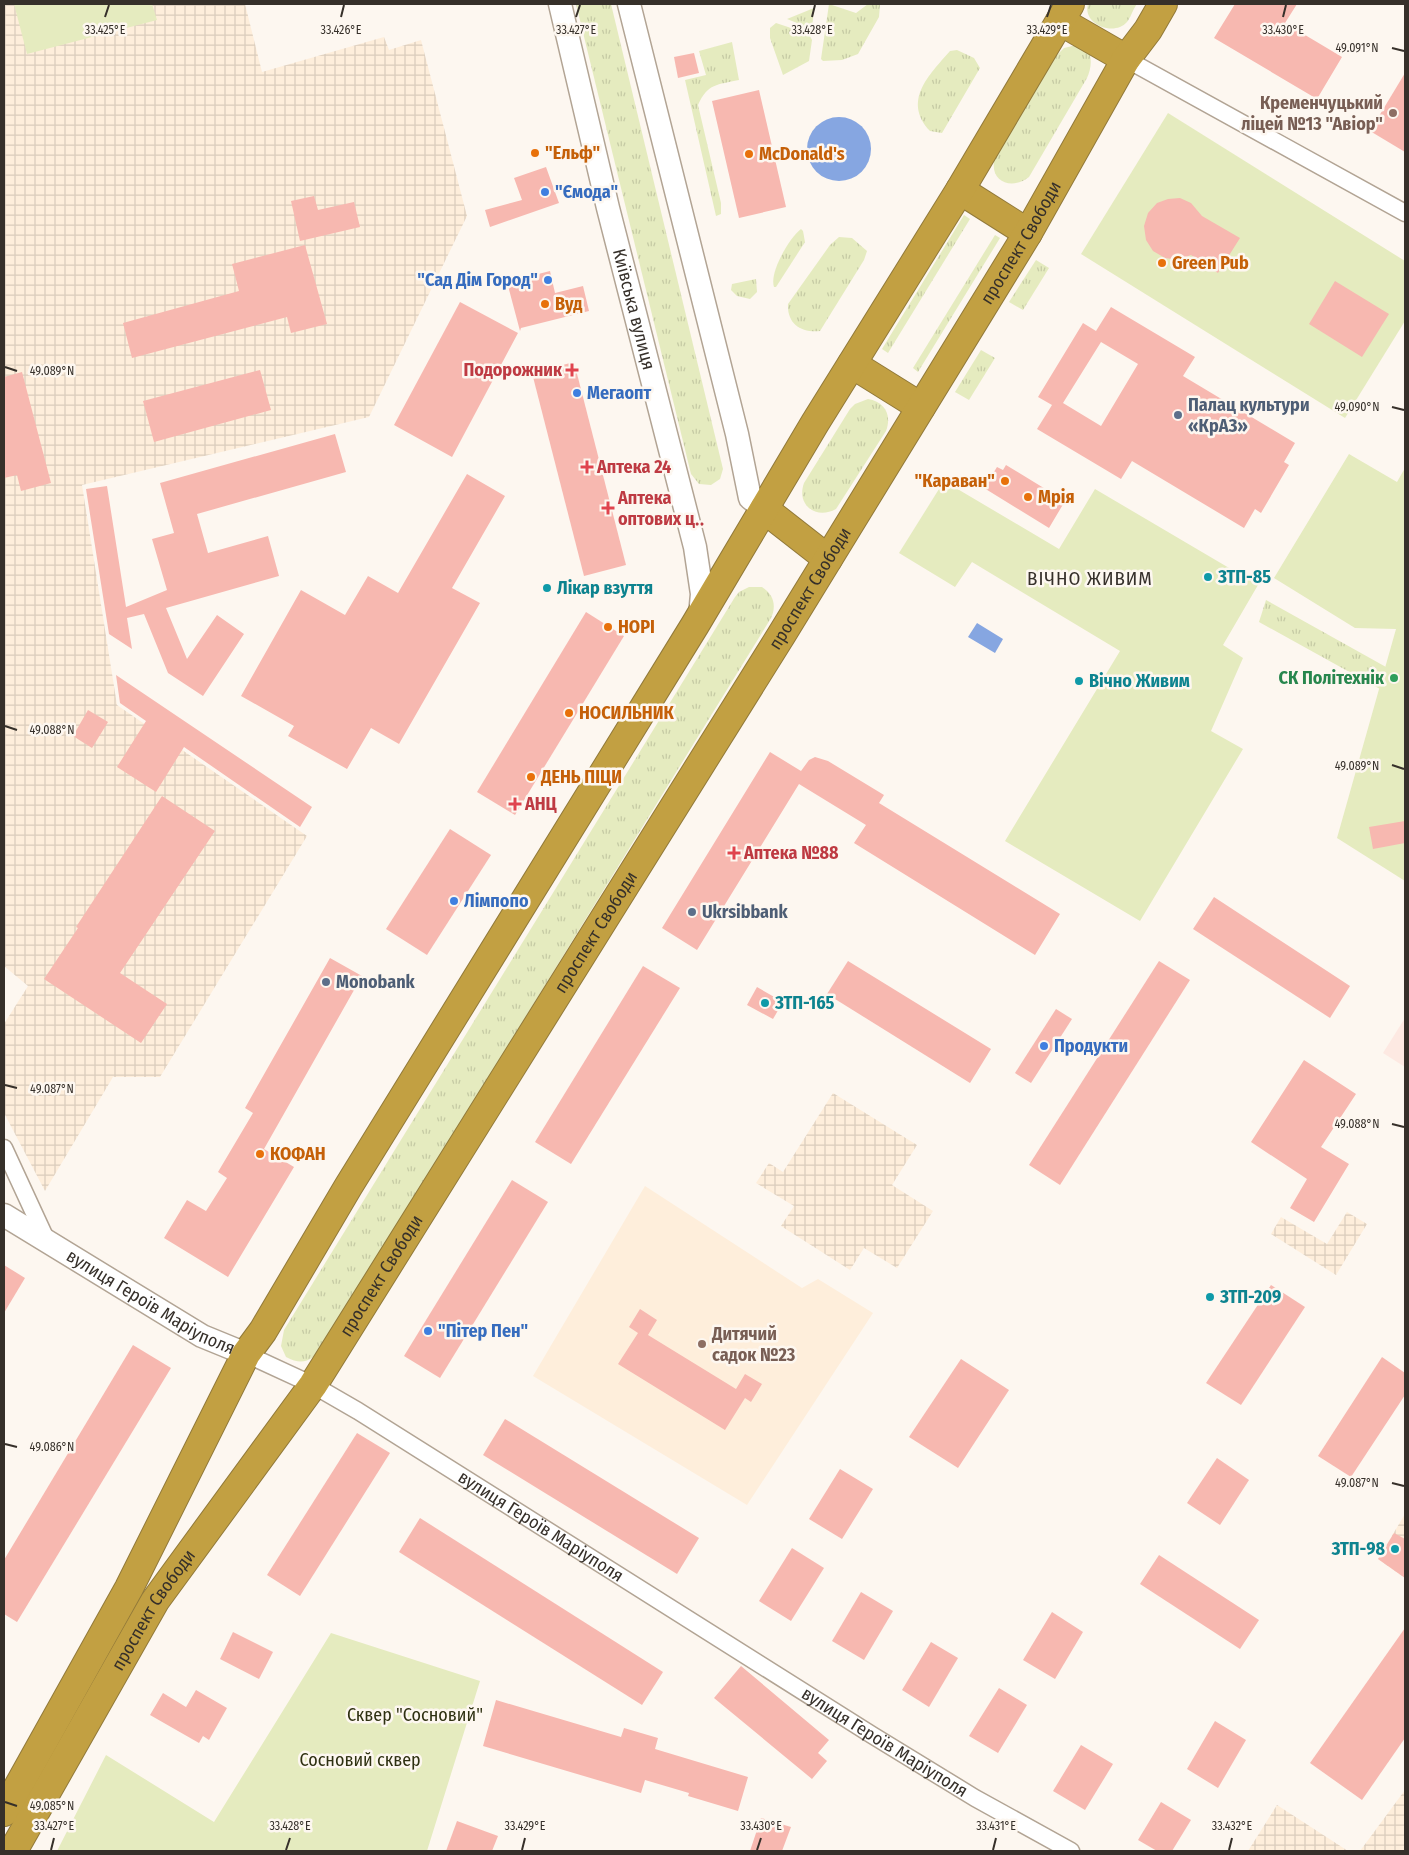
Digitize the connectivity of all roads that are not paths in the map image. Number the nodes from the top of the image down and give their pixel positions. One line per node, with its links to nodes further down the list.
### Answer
1 (560, 4): 13 (main road, Київська вулиця)
2 (629, 4): 11 (main road)
3 (1163, 4): 5 (highway, проспект Свободи)
4 (1065, 12): 5 (highway); 6 (highway, проспект Свободи)
5 (1126, 59): 7 (street); 8 (highway, проспект Свободи)
6 (960, 190): 8 (highway); 9 (highway, проспект Свободи)
7 (1405, 213)
8 (1028, 233): 10 (highway, проспект Свободи)
9 (852, 364): 10 (highway); 11 (highway, проспект Свободи)
10 (921, 407): 12 (highway, проспект Свободи)
11 (764, 509): 12 (highway); 13 (highway, проспект Свободи)
12 (828, 559): 18 (highway, проспект Свободи)
13 (700, 616): 17 (highway, проспект Свободи)
14 (4, 1148): 16 (street)
15 (4, 1215): 16 (main road, вулиця Героїв Маріуполя)
16 (46, 1239): 17 (main road, вулиця Героїв Маріуполя)
17 (246, 1354): 18 (street, вулиця Героїв Маріуполя); 19 (highway, проспект Свободи)
18 (313, 1385): 20 (highway, проспект Свободи); 21 (street, вулиця Героїв Маріуполя)
19 (4, 1812)
20 (13, 1851)
21 (1072, 1851)

